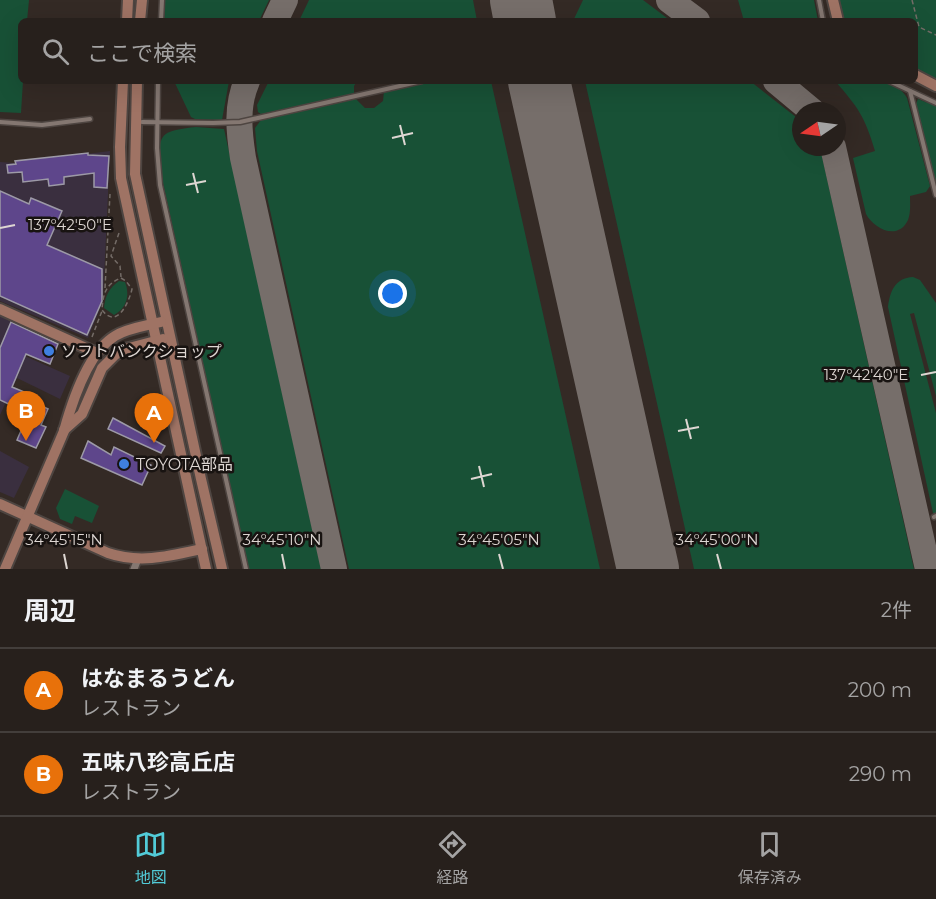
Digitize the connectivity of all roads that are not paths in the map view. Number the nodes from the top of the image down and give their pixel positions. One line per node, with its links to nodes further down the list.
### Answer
1 (128, 0): 6 (street)
2 (142, 0): 7 (street)
3 (162, 0): 8 (lane)
4 (819, 0): 9 (lane)
5 (833, 0): 10 (street)
6 (127, 18)
7 (140, 18)
8 (161, 18)
9 (822, 18)
10 (837, 18)
11 (918, 77): 17 (street)
12 (123, 84): 27 (street)
13 (137, 84): 26 (street)
14 (158, 84): 23 (lane)
15 (409, 84): 23 (lane)
16 (895, 84): 18 (lane)
17 (936, 86)
18 (910, 91): 19 (lane); 24 (lane)
19 (936, 103)
20 (90, 119): 21 (lane)
21 (0, 122)
22 (142, 122): 23 (lane)
23 (157, 123): 39 (lane)
24 (936, 194)
25 (0, 309): 30 (street)
26 (167, 320): 27 (street); 28 (street)
27 (154, 324): 29 (street); 30 (street)
28 (170, 337): 29 (street); 38 (street)
29 (158, 340): 31 (street); 34 (street)
30 (97, 353): 31 (street)
31 (64, 430): 33 (street)
32 (0, 504): 33 (street)
33 (28, 517): 35 (street); 36 (street)
34 (202, 549): 35 (street); 37 (street)
35 (136, 564)
36 (5, 569)
37 (206, 569)
38 (222, 569)
39 (246, 569)

